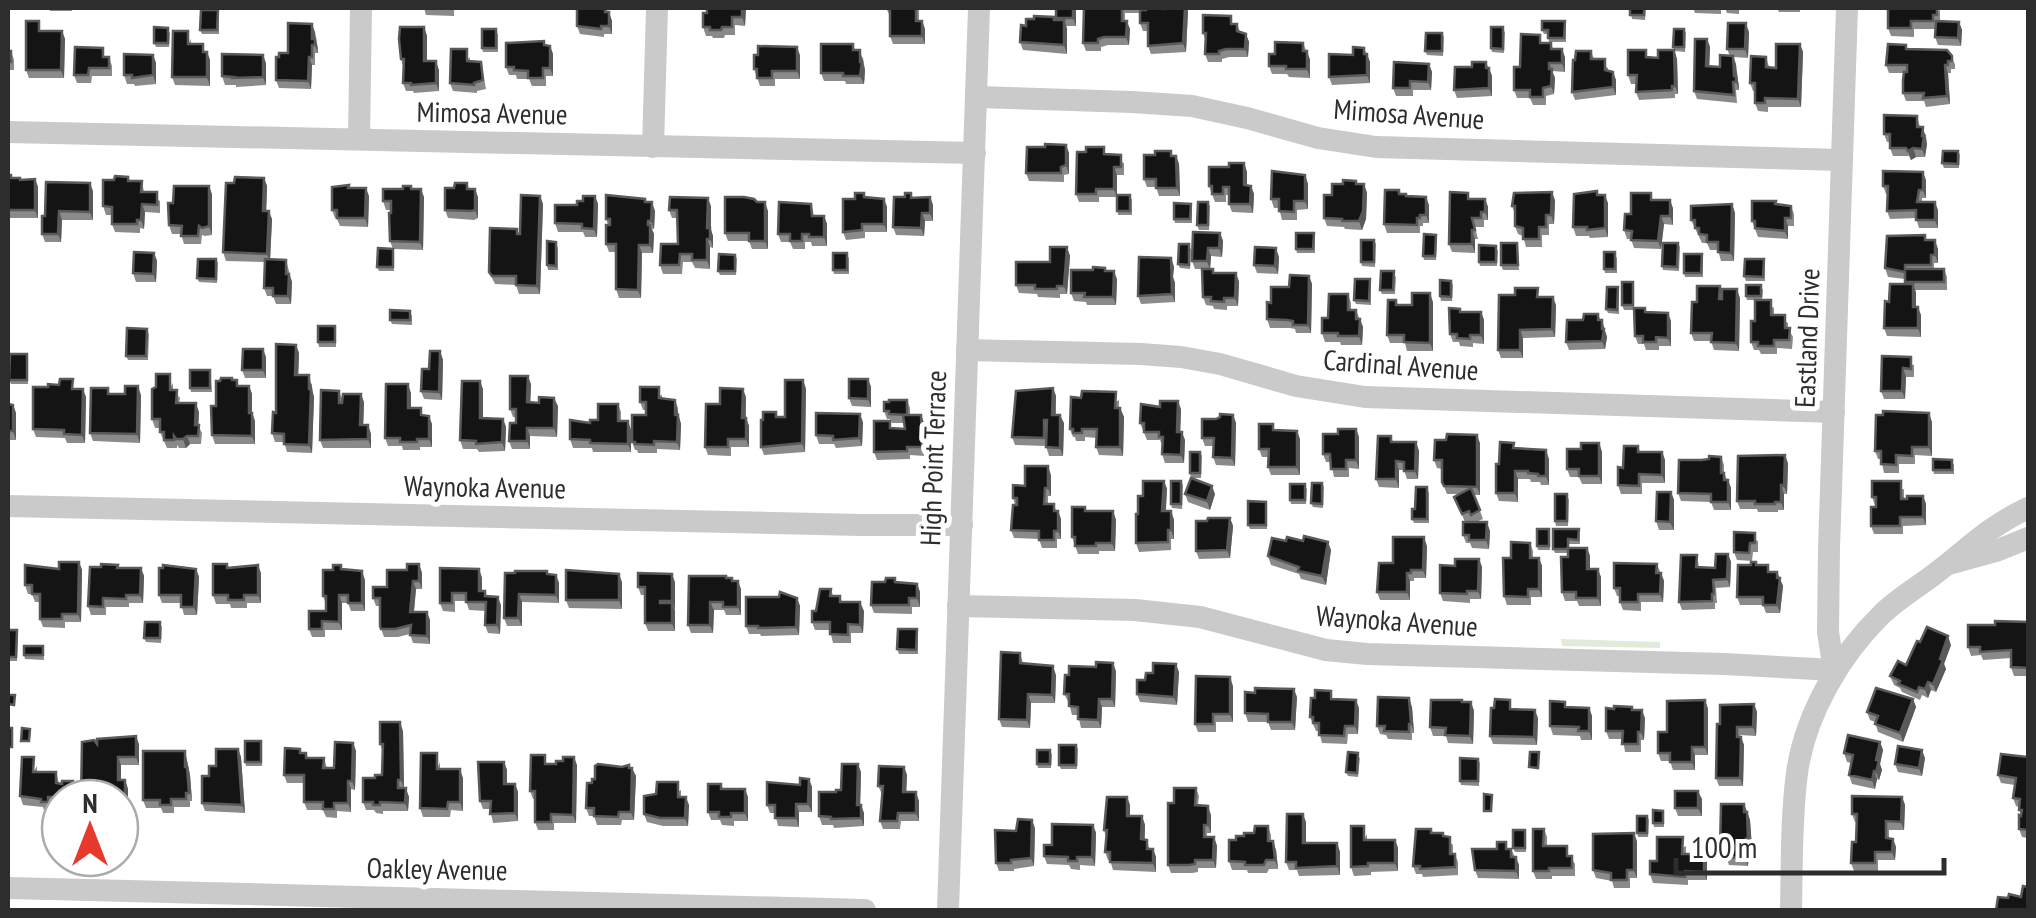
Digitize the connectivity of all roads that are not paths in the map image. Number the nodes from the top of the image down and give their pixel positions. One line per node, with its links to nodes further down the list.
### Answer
1 (362, 8): 7 (street)
2 (657, 8): 8 (street)
3 (979, 8): 5 (street, High Point Terrace)
4 (1847, 8): 10 (street, Eastland Drive)
5 (976, 98): 9 (street, High Point Terrace); 10 (street, Mimosa Avenue)
6 (8, 132): 7 (street, Mimosa Avenue)
7 (359, 140): 8 (street, Mimosa Avenue)
8 (652, 146): 9 (street, Mimosa Avenue)
9 (974, 153): 11 (street, High Point Terrace)
10 (1841, 160): 12 (street, Eastland Drive)
11 (967, 350): 12 (street, Cardinal Avenue); 15 (street, High Point Terrace)
12 (1834, 412): 19 (street, Eastland Drive)
13 (8, 506): 15 (street, Waynoka Avenue)
14 (2028, 508): 17 (street)
15 (962, 525): 18 (street, High Point Terrace)
16 (2028, 538): 17 (street)
17 (1946, 565): 19 (street)
18 (958, 606): 19 (street, Waynoka Avenue); 22 (street, High Point Terrace)
19 (1834, 670): 23 (street)
20 (8, 888): 21 (street, Oakley Avenue)
21 (865, 910)
22 (948, 910)
23 (1790, 910)

